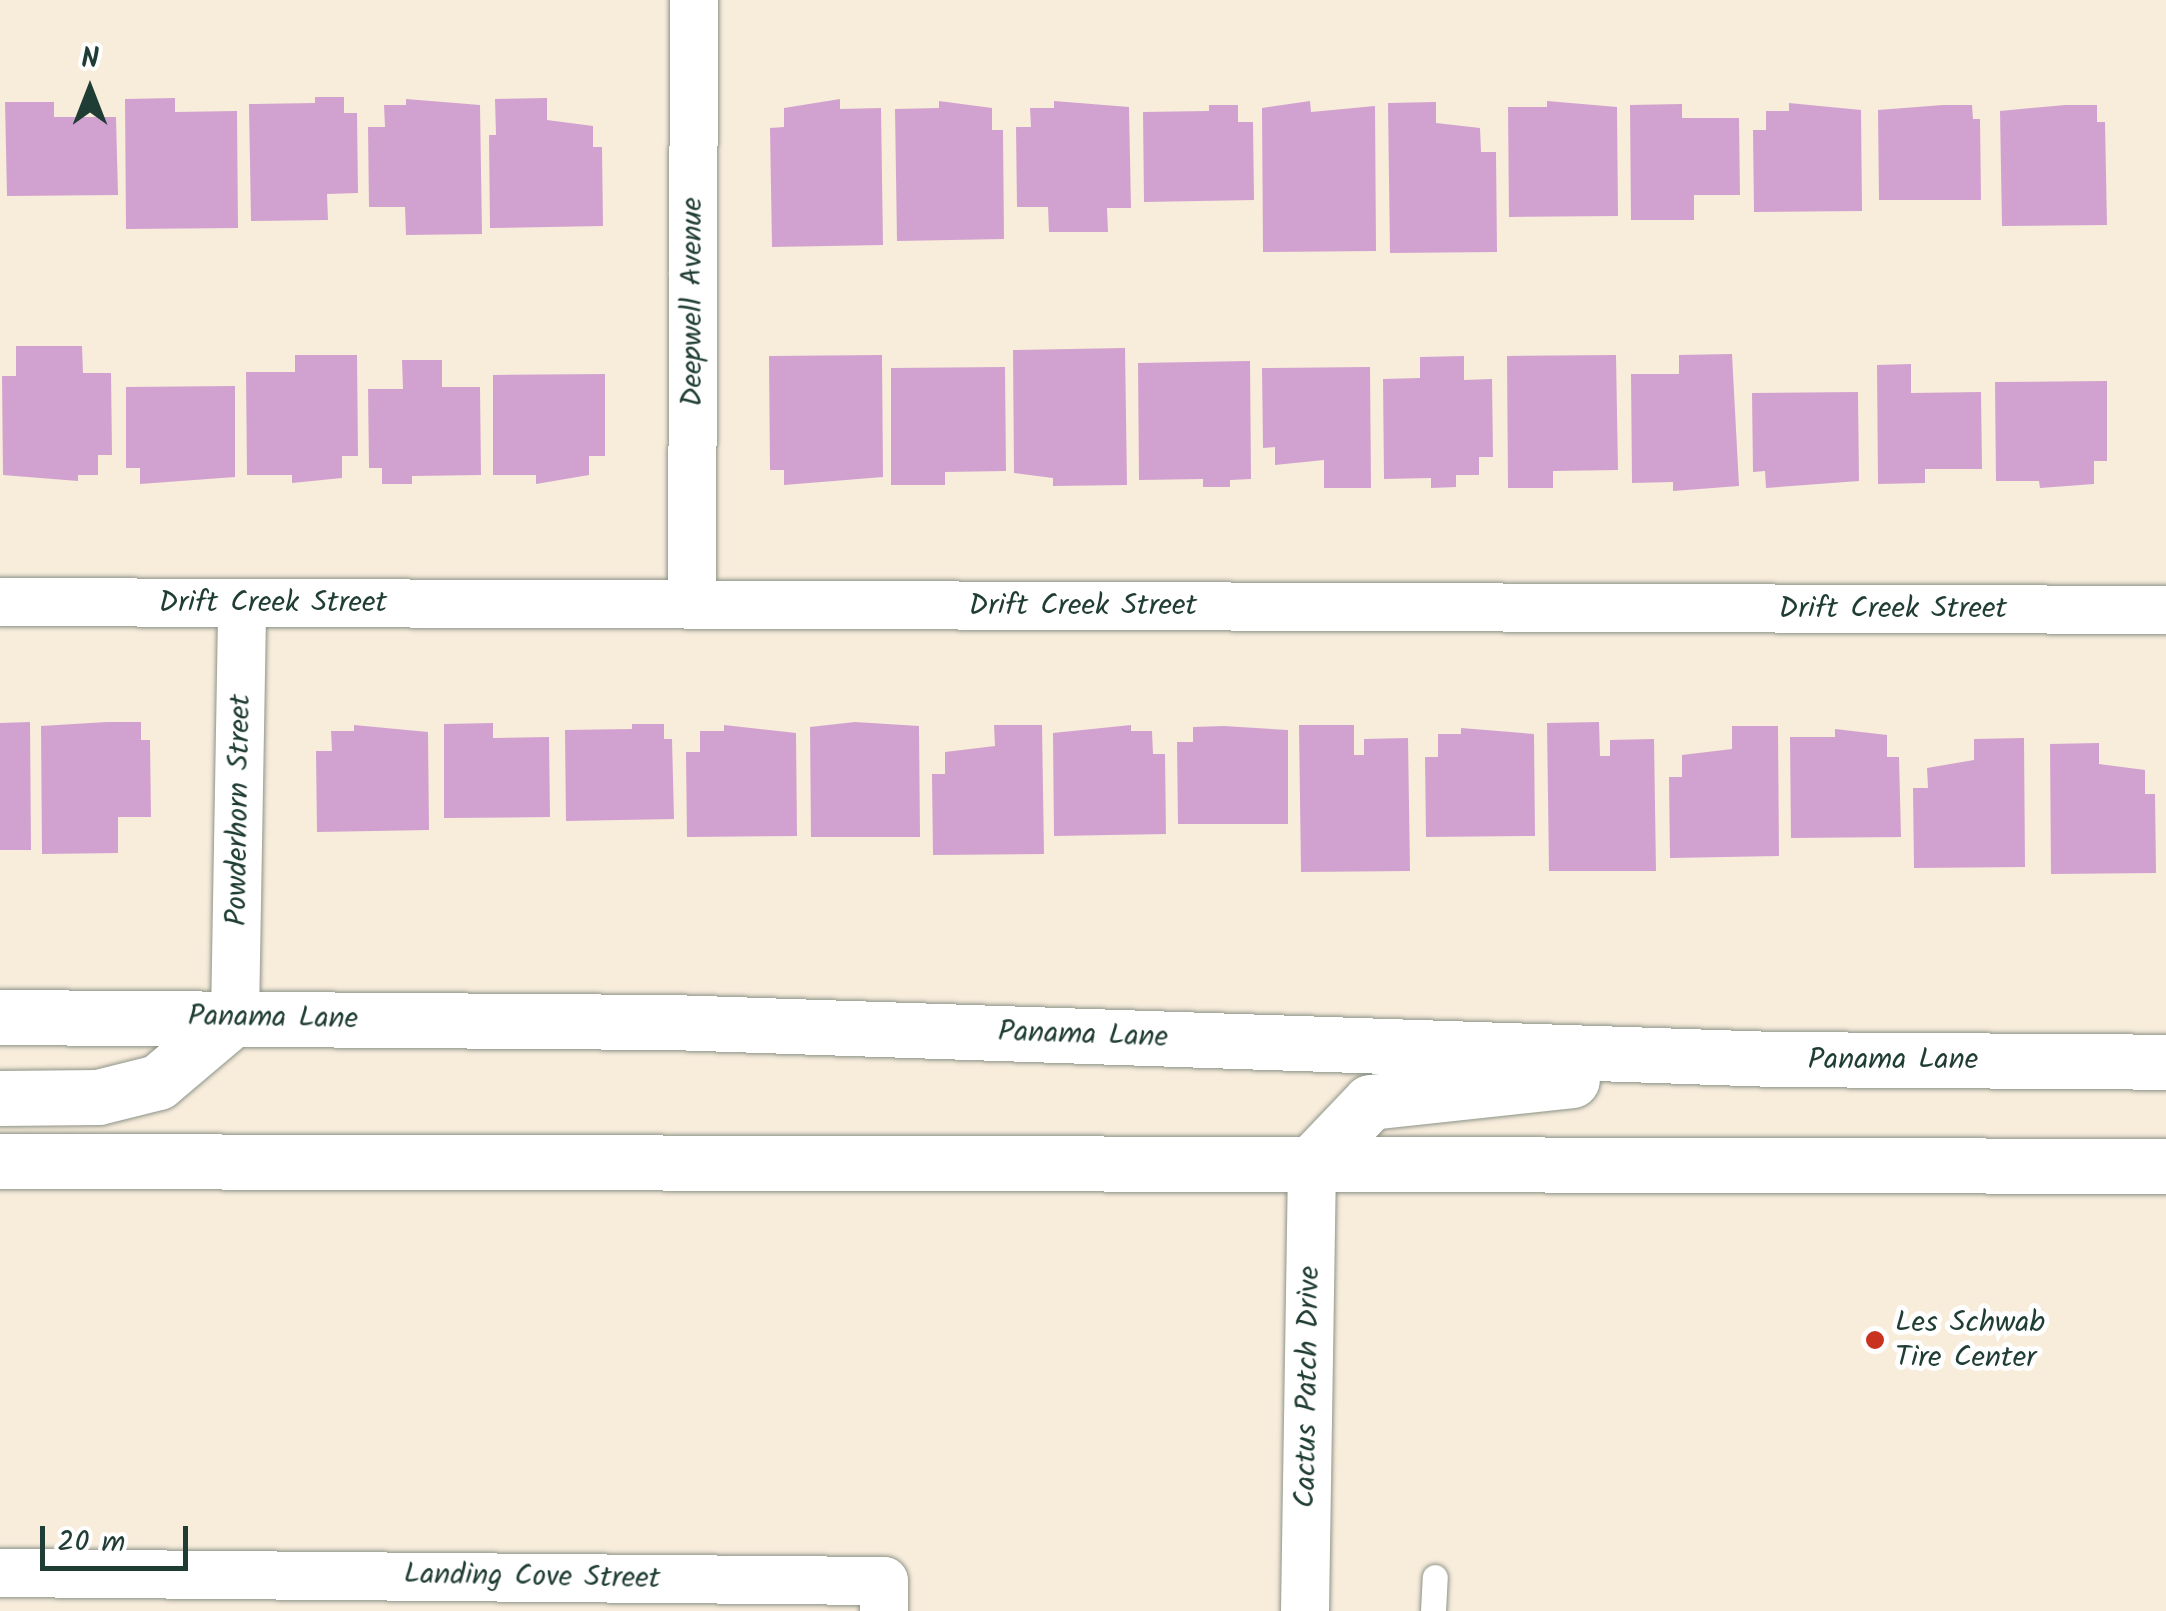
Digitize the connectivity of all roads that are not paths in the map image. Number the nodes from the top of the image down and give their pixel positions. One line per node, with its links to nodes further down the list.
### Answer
1 (694, 0): 4 (street, Deepwell Avenue)
2 (0, 602): 3 (street, Drift Creek Street)
3 (242, 603): 4 (street, Drift Creek Street); 7 (street, Powderhorn Street)
4 (692, 604): 5 (street, Drift Creek Street)
5 (2166, 610)
6 (0, 1016): 7 (main road, Panama Lane)
7 (236, 1018): 8 (main road, Panama Lane); 10 (main road)
8 (1774, 1059): 9 (main road, Panama Lane); 12 (main road)
9 (2166, 1062)
10 (0, 1098)
11 (0, 1161): 12 (main road)
12 (1312, 1163): 13 (main road); 17 (street, Cactus Patch Drive)
13 (2166, 1166)
14 (0, 1572): 16 (street, Landing Cove Street)
15 (1435, 1576): 18 (lane)
16 (884, 1596)
17 (1304, 1611)
18 (1433, 1611)

